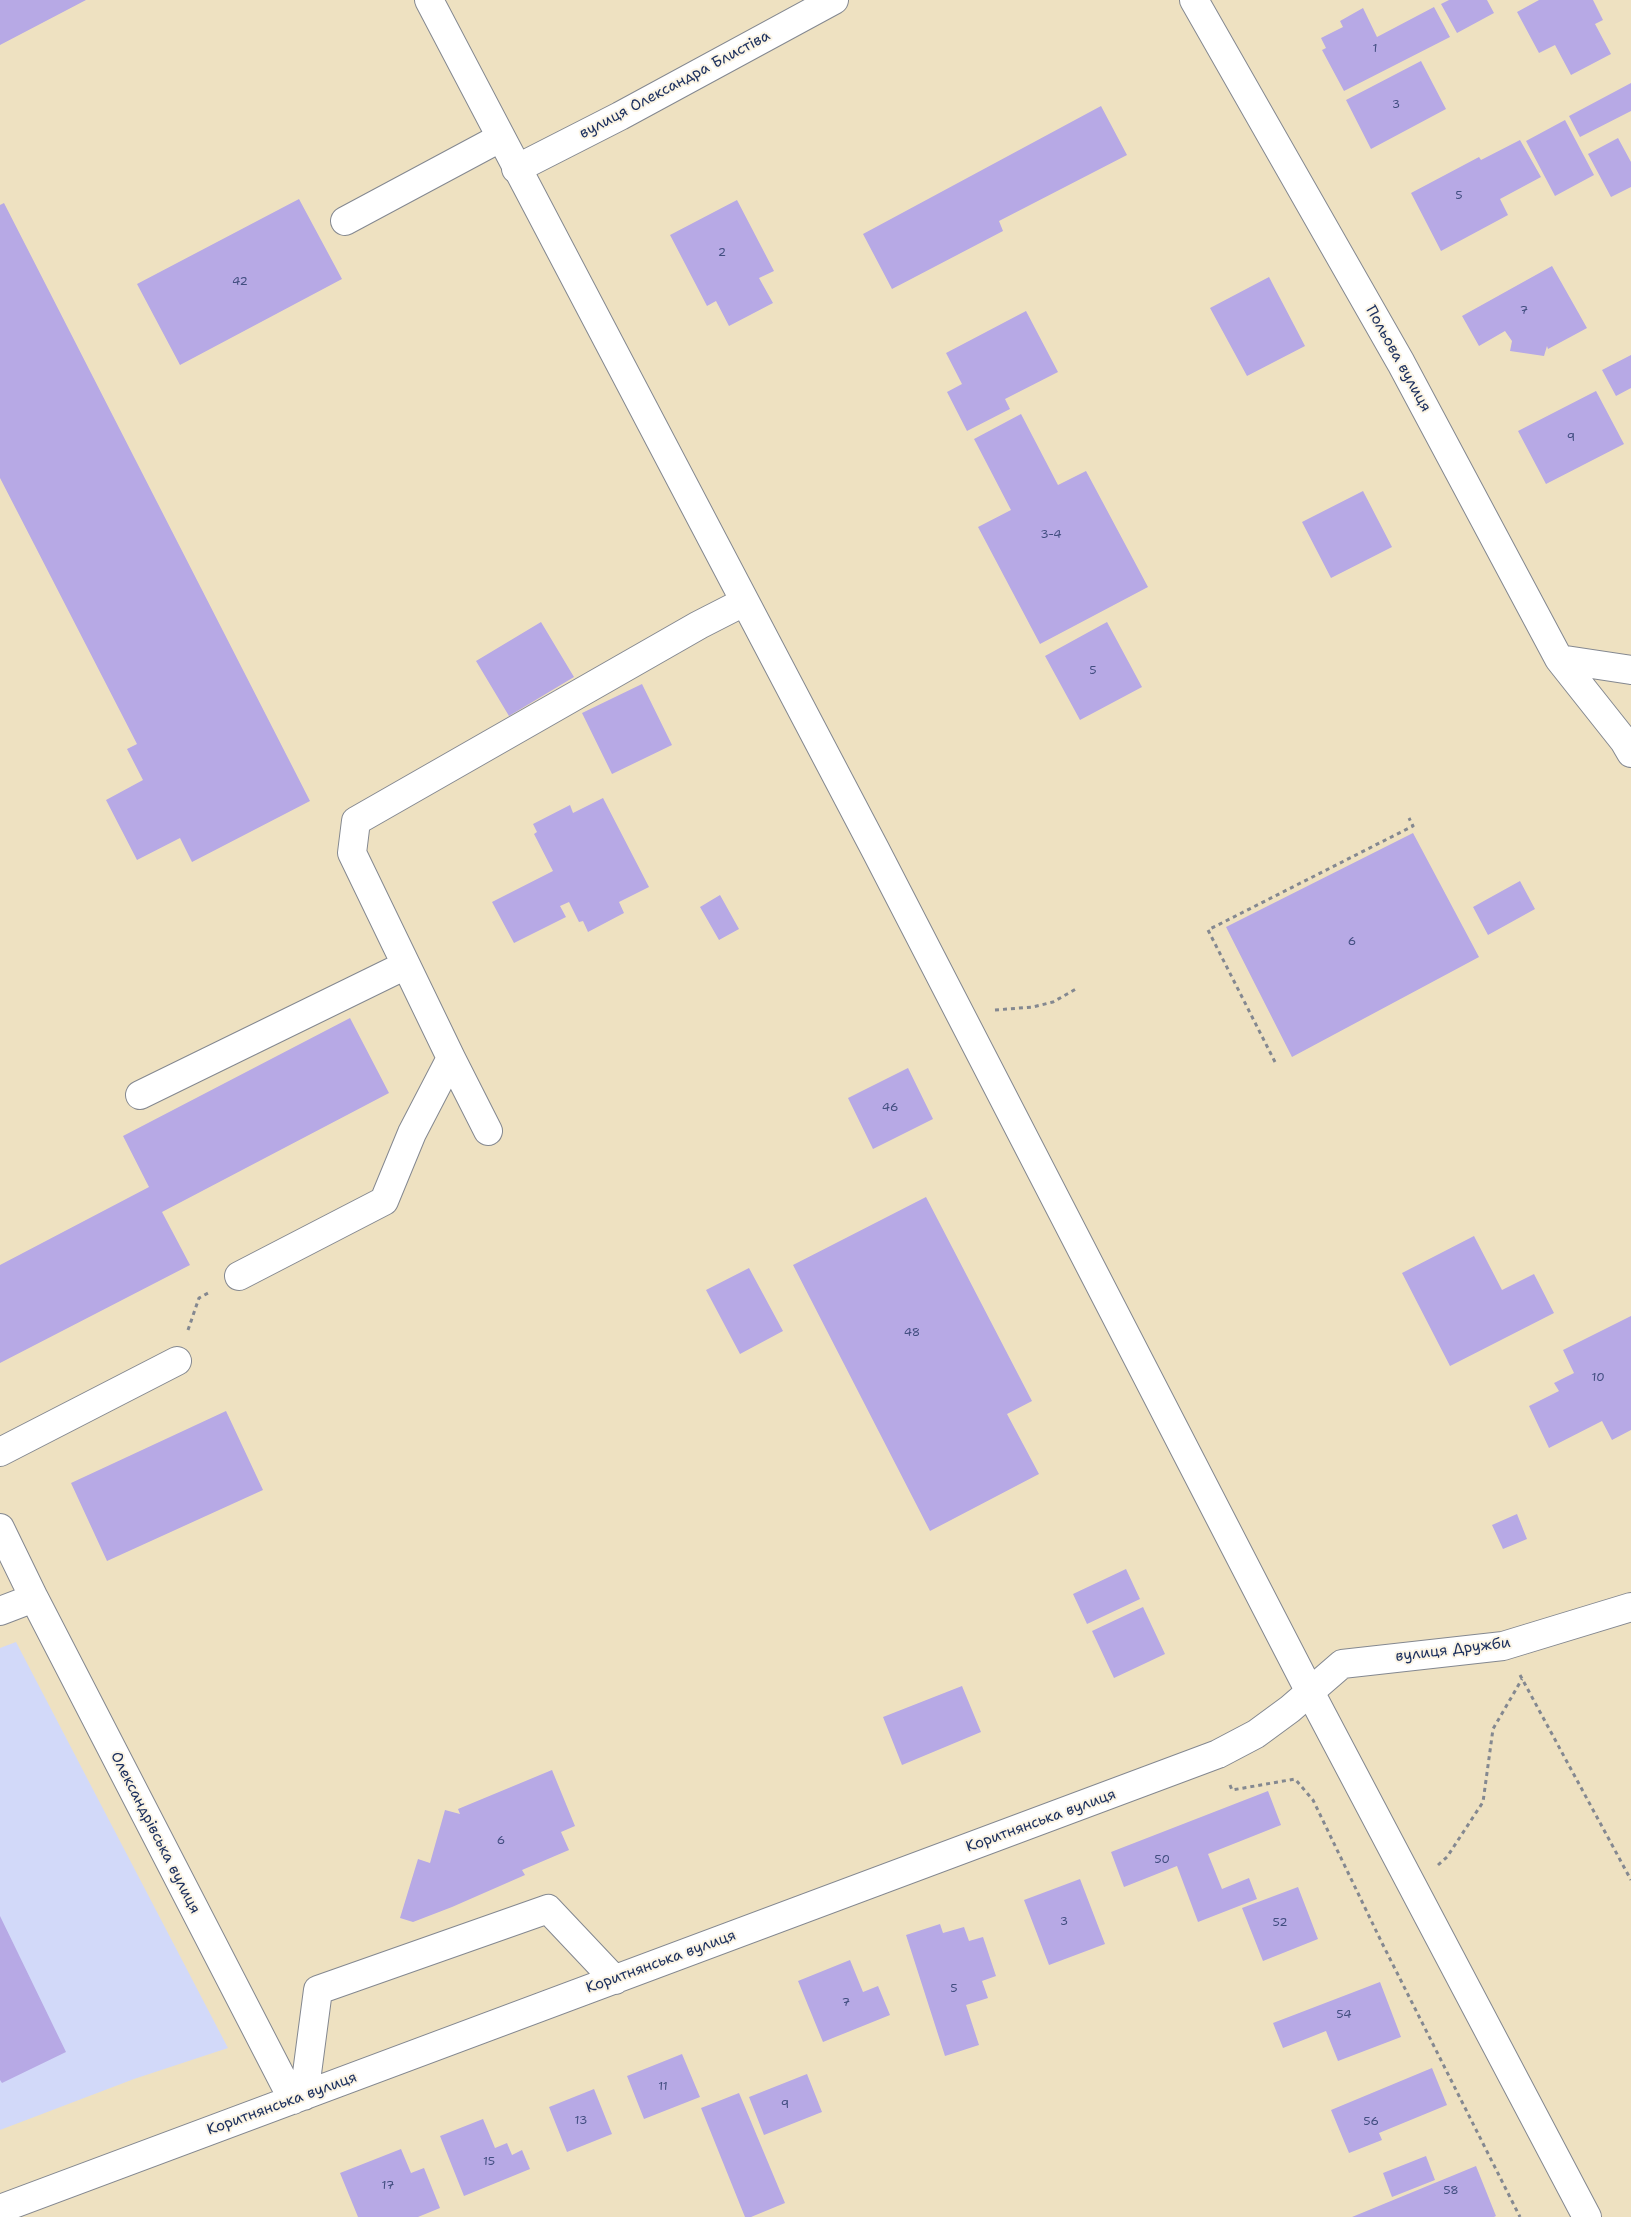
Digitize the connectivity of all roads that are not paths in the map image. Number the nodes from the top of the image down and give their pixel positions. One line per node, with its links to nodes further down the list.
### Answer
1 (429, 0): 4 (street)
2 (834, 0): 5 (street, вулиця Олександра Блистіва)
3 (1194, 0): 8 (street, Польова вулиця)
4 (500, 138): 5 (street); 6 (street)
5 (516, 169): 7 (street)
6 (345, 221)
7 (744, 602): 11 (street); 22 (street)
8 (1559, 659): 9 (street); 10 (street, Польова вулиця)
9 (1631, 670)
10 (1631, 753)
11 (406, 965): 12 (street); 13 (street)
12 (451, 1058): 14 (street); 15 (street)
13 (140, 1095)
14 (488, 1131)
15 (238, 1276)
16 (177, 1361): 17 (street)
17 (0, 1452)
18 (0, 1528): 19 (street, Олександрівська вулиця)
19 (34, 1598): 21 (street); 24 (street, Олександрівська вулиця)
20 (1631, 1607): 22 (street, вулиця Дружби)
21 (0, 1611)
22 (1310, 1692): 23 (street, Коритнянська вулиця); 26 (street)
23 (615, 1980): 24 (street, Коритнянська вулиця); 24 (street)
24 (298, 2098): 25 (street, Коритнянська вулиця)
25 (0, 2209)
26 (1587, 2217)

